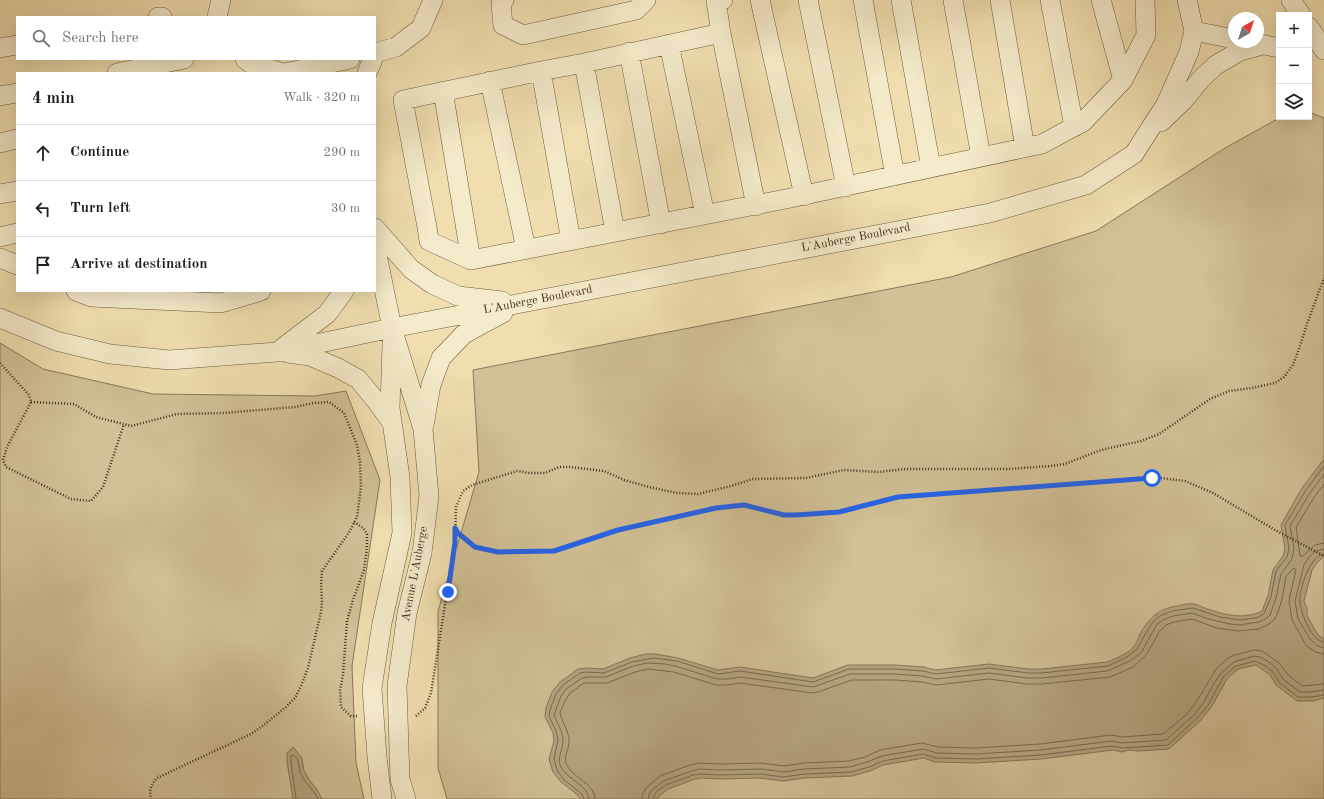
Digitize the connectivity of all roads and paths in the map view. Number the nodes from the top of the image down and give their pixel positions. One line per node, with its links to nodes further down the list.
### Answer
1 (221, 0): 18 (street)
2 (432, 0): 29 (street)
3 (504, 0): 4 (street)
4 (646, 0)
5 (723, 0): 21 (street)
6 (760, 0): 58 (street)
7 (808, 0): 55 (street)
8 (863, 0): 54 (street)
9 (900, 0): 53 (street)
10 (953, 0): 52 (street)
11 (1000, 0): 51 (street)
12 (1050, 0): 47 (street)
13 (1101, 0): 42 (street)
14 (1145, 0): 42 (street)
15 (1187, 0): 19 (street)
16 (1291, 0): 17 (street)
17 (1299, 12)
18 (217, 16)
19 (1194, 30): 22 (street); 48 (street, L'Auberge Boulevard)
20 (1312, 32): 27 (street)
21 (721, 33): 23 (street); 59 (street)
22 (1228, 38)
23 (669, 44): 28 (street); 60 (street)
24 (16, 45): 25 (street)
25 (0, 48)
26 (1252, 48): 48 (street)
27 (1324, 50)
28 (629, 52): 36 (street); 61 (street)
29 (376, 55)
30 (1312, 56): 31 (street)
31 (1324, 58)
32 (179, 60): 38 (street); 39 (street)
33 (246, 60): 40 (street)
34 (346, 60): 40 (street)
35 (372, 60): 41 (street)
36 (584, 63): 37 (street); 63 (street)
37 (541, 71): 43 (street); 66 (street)
38 (122, 72)
39 (192, 72)
40 (292, 72)
41 (366, 72)
42 (1123, 80): 47 (street)
43 (490, 81): 44 (street); 68 (street)
44 (443, 91): 70 (street); 70 (street)
45 (16, 93): 46 (street)
46 (0, 96)
47 (1074, 127): 51 (street)
48 (1147, 135): 79 (street, L'Auberge Boulevard)
49 (16, 140): 50 (street)
50 (0, 143)
51 (1025, 148): 52 (street)
52 (981, 157): 53 (street)
53 (931, 168): 54 (street)
54 (895, 176): 55 (street)
55 (846, 187): 58 (street)
56 (16, 191): 57 (street)
57 (0, 194)
58 (804, 196): 59 (street)
59 (756, 206): 60 (street)
60 (705, 215): 61 (street)
61 (661, 224): 63 (street)
62 (376, 229): 79 (street)
63 (615, 232): 66 (street)
64 (16, 234): 65 (street)
65 (0, 237)
66 (571, 241): 68 (street)
67 (376, 250): 81 (street, Avenue L'Auberge)
68 (526, 250): 70 (street)
69 (0, 258): 71 (street)
70 (471, 260)
71 (16, 266)
72 (1324, 278): 89 (path)
73 (254, 292): 77 (street)
74 (343, 292): 82 (street)
75 (85, 293): 76 (street)
76 (136, 295): 78 (street)
77 (232, 295): 78 (street)
78 (181, 296)
79 (522, 303): 81 (street, L'Auberge Boulevard); 87 (street)
80 (0, 318): 82 (street)
81 (392, 328): 82 (street, L'Auberge Boulevard); 85 (street, Avenue L'Auberge); 87 (street, Avenue L'Auberge)
82 (277, 352): 85 (street)
83 (0, 362): 84 (path)
84 (31, 402): 86 (path); 86 (path)
85 (392, 423): 91 (street, Avenue L'Auberge)
86 (124, 424): 88 (path)
87 (423, 429): 92 (street, Avenue L'Auberge)
88 (354, 522): 91 (path); 93 (path)
89 (455, 528): 90 (path); 92 (path)
90 (1324, 556)
91 (374, 716): 94 (street, Avenue L'Auberge)
92 (398, 716): 95 (street, Avenue L'Auberge)
93 (151, 799)
94 (382, 799)
95 (406, 799)

